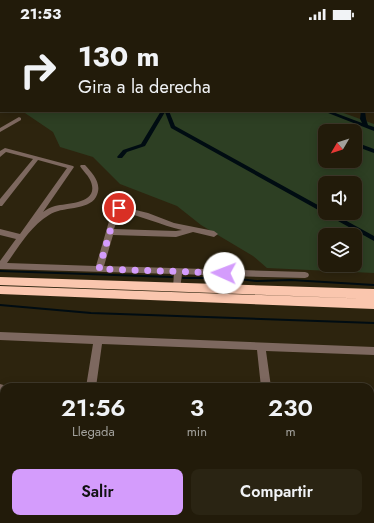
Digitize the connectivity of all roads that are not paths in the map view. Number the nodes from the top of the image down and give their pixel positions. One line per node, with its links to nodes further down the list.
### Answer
1 (19, 119): 2 (street)
2 (0, 130)
3 (0, 156): 4 (street)
4 (36, 159): 6 (street); 11 (street)
5 (83, 166): 11 (street)
6 (1, 201)
7 (192, 229): 9 (street); 9 (street); 10 (street)
8 (0, 232): 11 (street)
9 (110, 232): 13 (street)
10 (214, 234)
11 (20, 236): 12 (street)
12 (0, 266): 13 (street)
13 (99, 269): 14 (street)
14 (178, 272): 15 (street); 18 (street)
15 (224, 273): 16 (street); 19 (street)
16 (305, 275)
17 (0, 281): 18 (highway)
18 (177, 287): 19 (highway)
19 (226, 289): 21 (highway)
20 (0, 290): 22 (highway)
21 (374, 294)
22 (374, 304)
23 (0, 336): 24 (street)
24 (98, 340): 25 (street); 27 (street)
25 (261, 346): 26 (street); 28 (street)
26 (374, 351)
27 (92, 383)
28 (266, 383)

